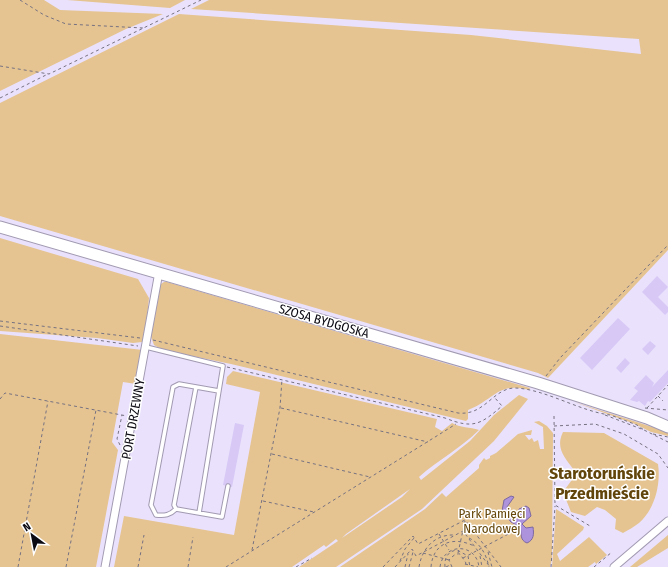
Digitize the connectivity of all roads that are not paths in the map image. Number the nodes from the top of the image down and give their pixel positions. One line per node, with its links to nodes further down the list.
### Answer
1 (0, 227): 2 (main road, SZOSA BYDGOSKA)
2 (159, 272): 3 (street, PORT DRZEWNY); 6 (main road, SZOSA BYDGOSKA)
3 (146, 347): 5 (lane); 13 (street, PORT DRZEWNY)
4 (196, 387): 5 (lane); 10 (lane); 10 (lane)
5 (219, 391): 11 (lane)
6 (647, 418): 7 (main road, SZOSA BYDGOSKA); 8 (main road, SZOSA BYDGOSKA)
7 (668, 421)
8 (668, 427)
9 (228, 486): 11 (lane)
10 (176, 509): 11 (lane)
11 (199, 513)
12 (668, 521): 14 (street)
13 (105, 567)
14 (614, 567)

